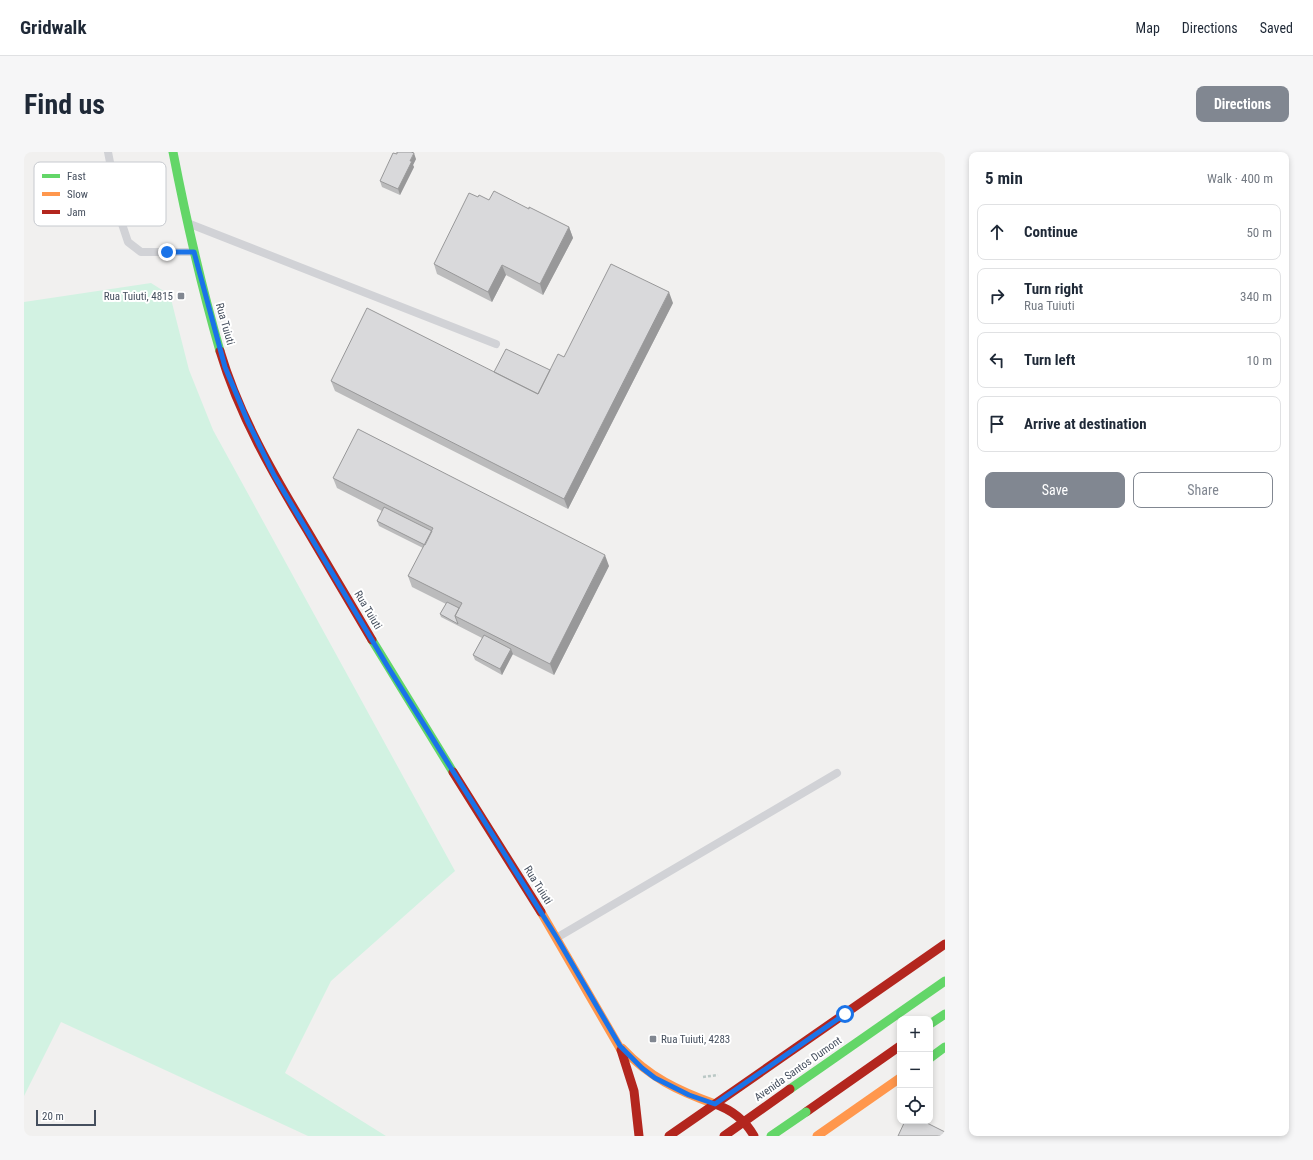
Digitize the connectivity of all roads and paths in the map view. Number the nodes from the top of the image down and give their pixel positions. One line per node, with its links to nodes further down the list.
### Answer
1 (108, 152): 3 (lane)
2 (173, 152): 4 (main road, Rua Tuiuti)
3 (110, 162)
4 (187, 223): 6 (main road, Rua Tuiuti); 7 (lane)
5 (123, 226): 6 (lane)
6 (194, 252): 9 (main road, Rua Tuiuti)
7 (496, 344)
8 (837, 773): 9 (lane)
9 (557, 938): 14 (main road, Rua Tuiuti)
10 (945, 944): 19 (main road)
11 (945, 982): 22 (main road, Avenida Santos Dumont, bridge)
12 (945, 1014): 13 (main road)
13 (933, 1022)
14 (620, 1046): 19 (main road, Rua Tuiuti); 20 (main road, Rua Tuiuti)
15 (945, 1047): 17 (main road)
16 (897, 1048): 24 (main road, bridge)
17 (933, 1056)
18 (897, 1080): 25 (main road)
19 (715, 1104): 21 (main road); 23 (main road, Rua Tuiuti)
20 (639, 1136)
21 (669, 1136)
22 (724, 1136)
23 (754, 1136)
24 (771, 1136)
25 (817, 1136)

